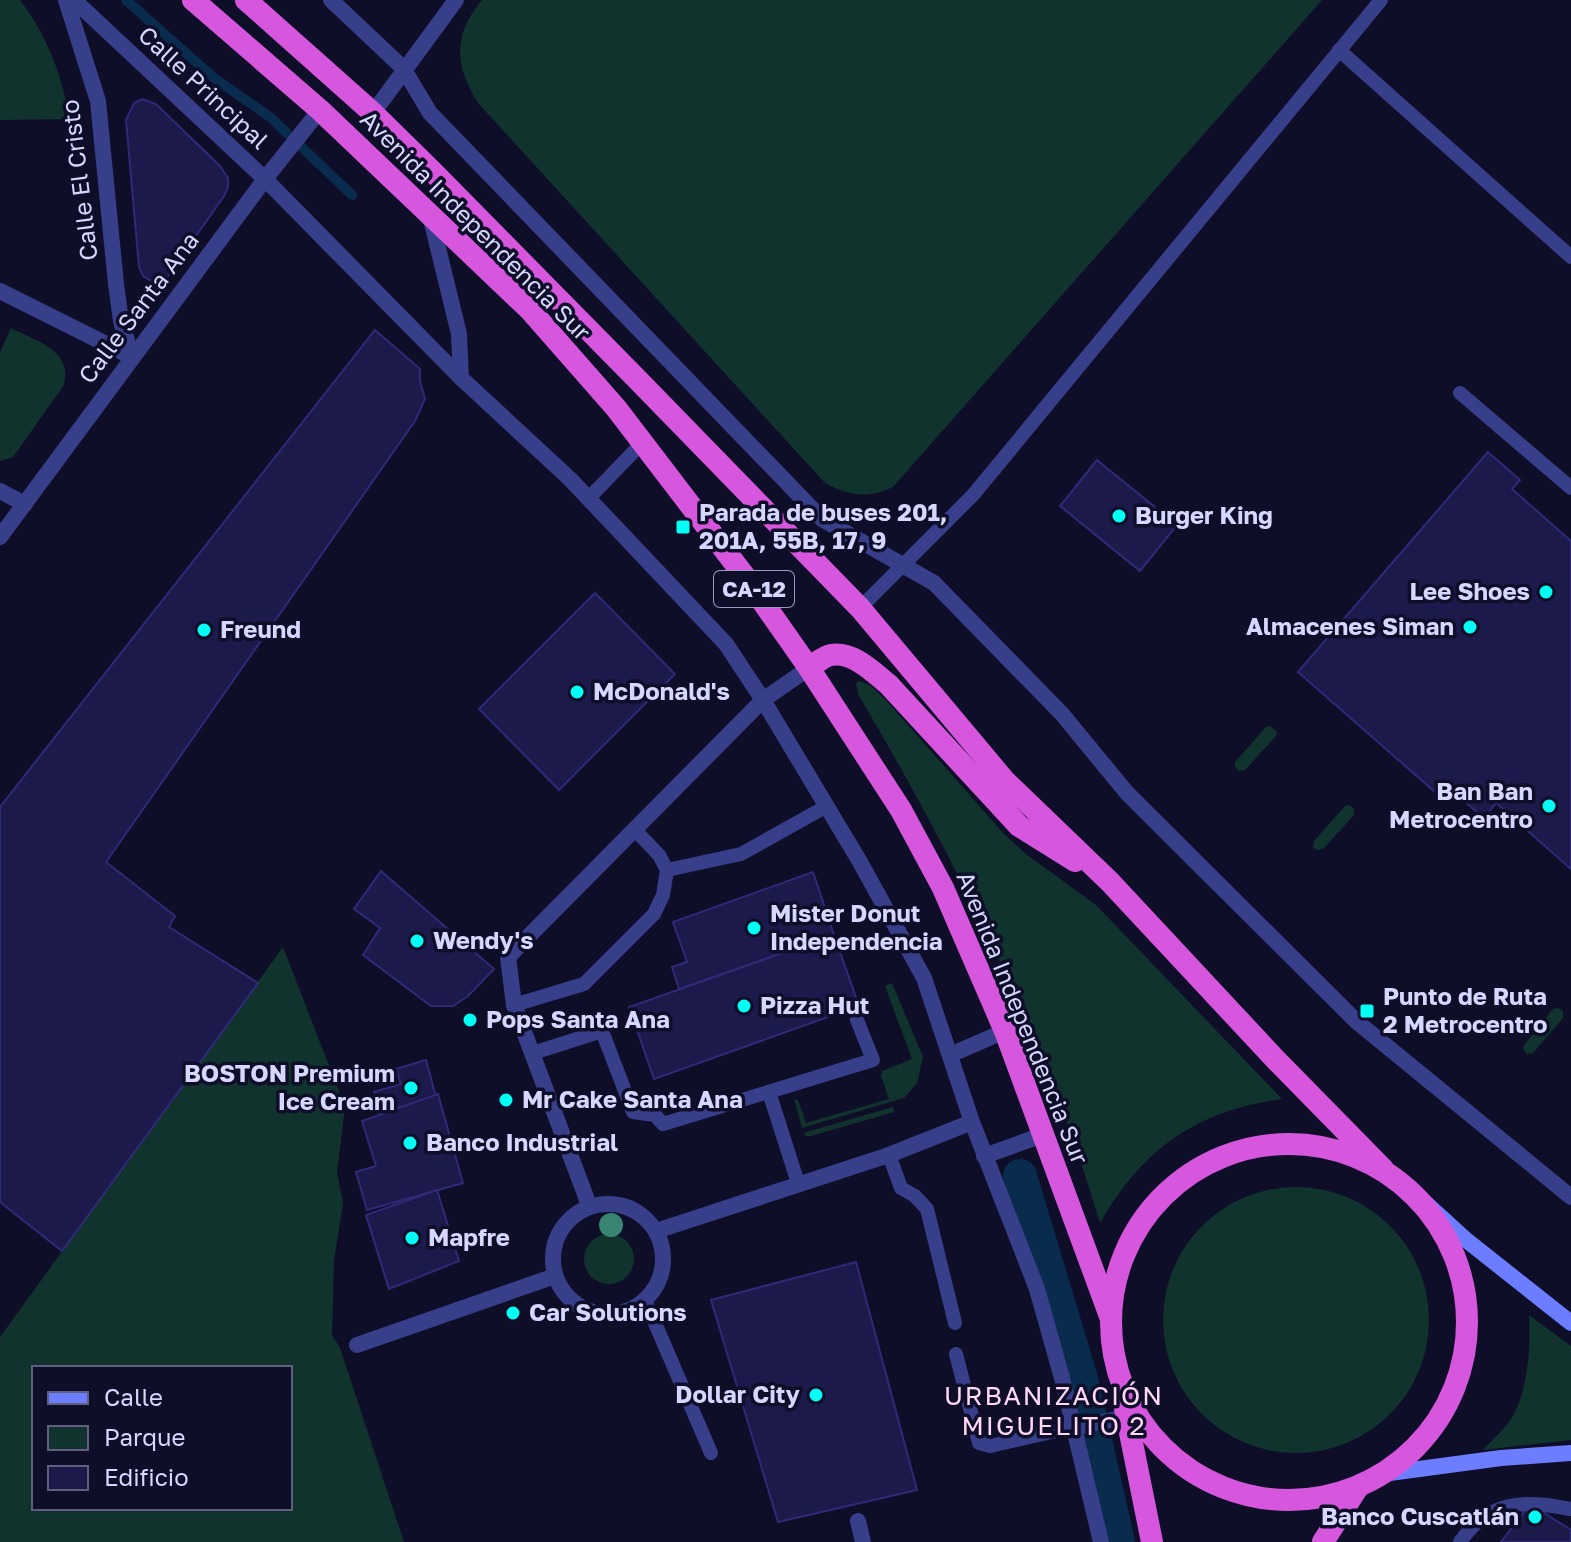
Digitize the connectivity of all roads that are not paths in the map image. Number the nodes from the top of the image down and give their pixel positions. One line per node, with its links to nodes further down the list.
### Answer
1 (66, 0): 16 (street, Calle El Cristo)
2 (74, 0): 12 (street, Calle Principal)
3 (193, 0): 10 (highway, Avenida Independencia Sur / CA-12)
4 (246, 0): 11 (highway, Avenida Independencia Sur / CA-12)
5 (331, 0): 9 (street)
6 (456, 0): 9 (street)
7 (1381, 0): 8 (lane)
8 (1339, 50): 14 (lane); 25 (lane)
9 (403, 68): 11 (street); 25 (street)
10 (320, 110): 12 (street, Calle Santa Ana); 13 (highway, Avenida Independencia Sur / CA-12)
11 (373, 113): 26 (highway, Avenida Independencia Sur / CA-12)
12 (265, 179): 16 (street, Calle Santa Ana); 17 (street, Calle Principal)
13 (430, 214): 17 (street); 19 (highway, Avenida Independencia Sur / CA-12)
14 (1571, 257)
15 (0, 291): 16 (street)
16 (132, 357): 23 (street, Calle Santa Ana)
17 (461, 378): 22 (street, Calle Principal)
18 (1460, 393): 20 (lane)
19 (642, 443): 22 (lane); 27 (highway, Avenida Independencia Sur / CA-12)
20 (1571, 488)
21 (0, 491): 23 (street)
22 (589, 498): 28 (street, Calle Principal)
23 (25, 504): 24 (street, Calle Santa Ana)
24 (0, 537)
25 (905, 565): 26 (lane); 46 (street)
26 (860, 608): 32 (highway, Avenida Independencia Sur / CA-12)
27 (809, 668): 28 (street); 32 (highway); 35 (highway, Avenida Independencia Sur / CA-12)
28 (763, 700): 29 (street, Calle Principal); 30 (street)
29 (827, 806): 31 (lane); 37 (street, Calle Principal)
30 (634, 829): 31 (lane); 33 (street)
31 (667, 870): 33 (lane)
32 (1110, 882): 43 (highway, Avenida Independencia Sur / CA-12)
33 (514, 1005): 36 (street)
34 (857, 1020): 38 (lane)
35 (1005, 1031): 37 (street); 40 (highway, Avenida Independencia Sur / CA-12)
36 (533, 1053): 38 (lane); 47 (street)
37 (950, 1055): 39 (street, Calle Principal)
38 (769, 1092): 44 (lane)
39 (972, 1122): 41 (street); 42 (street, Calle Principal)
40 (1043, 1135): 42 (street); 51 (highway, Avenida Independencia Sur / CA-12)
41 (889, 1155): 44 (street); 52 (lane)
42 (984, 1156): 58 (street, Calle Principal)
43 (1383, 1169): 45 (highway); 51 (highway)
44 (798, 1183): 48 (street)
45 (1408, 1187): 53 (main road); 61 (highway)
46 (1571, 1197)
47 (589, 1205): 48 (street); 49 (street)
48 (656, 1231): 50 (street)
49 (555, 1276): 50 (street); 54 (street)
50 (645, 1300): 59 (lane)
51 (1111, 1319): 56 (highway)
52 (955, 1323)
53 (1571, 1323)
54 (357, 1345)
55 (956, 1354): 58 (lane)
56 (1119, 1374): 57 (highway); 62 (highway)
57 (1127, 1417): 58 (street); 67 (highway)
58 (1074, 1427): 66 (street, Calle Principal)
59 (711, 1453)
60 (1571, 1453): 61 (main road)
61 (1382, 1474): 62 (highway)
62 (1358, 1487): 68 (highway)
63 (1571, 1509): 69 (lane)
64 (858, 1521): 65 (street)
65 (863, 1542)
66 (1101, 1542)
67 (1152, 1542)
68 (1323, 1542)
69 (1460, 1542)

